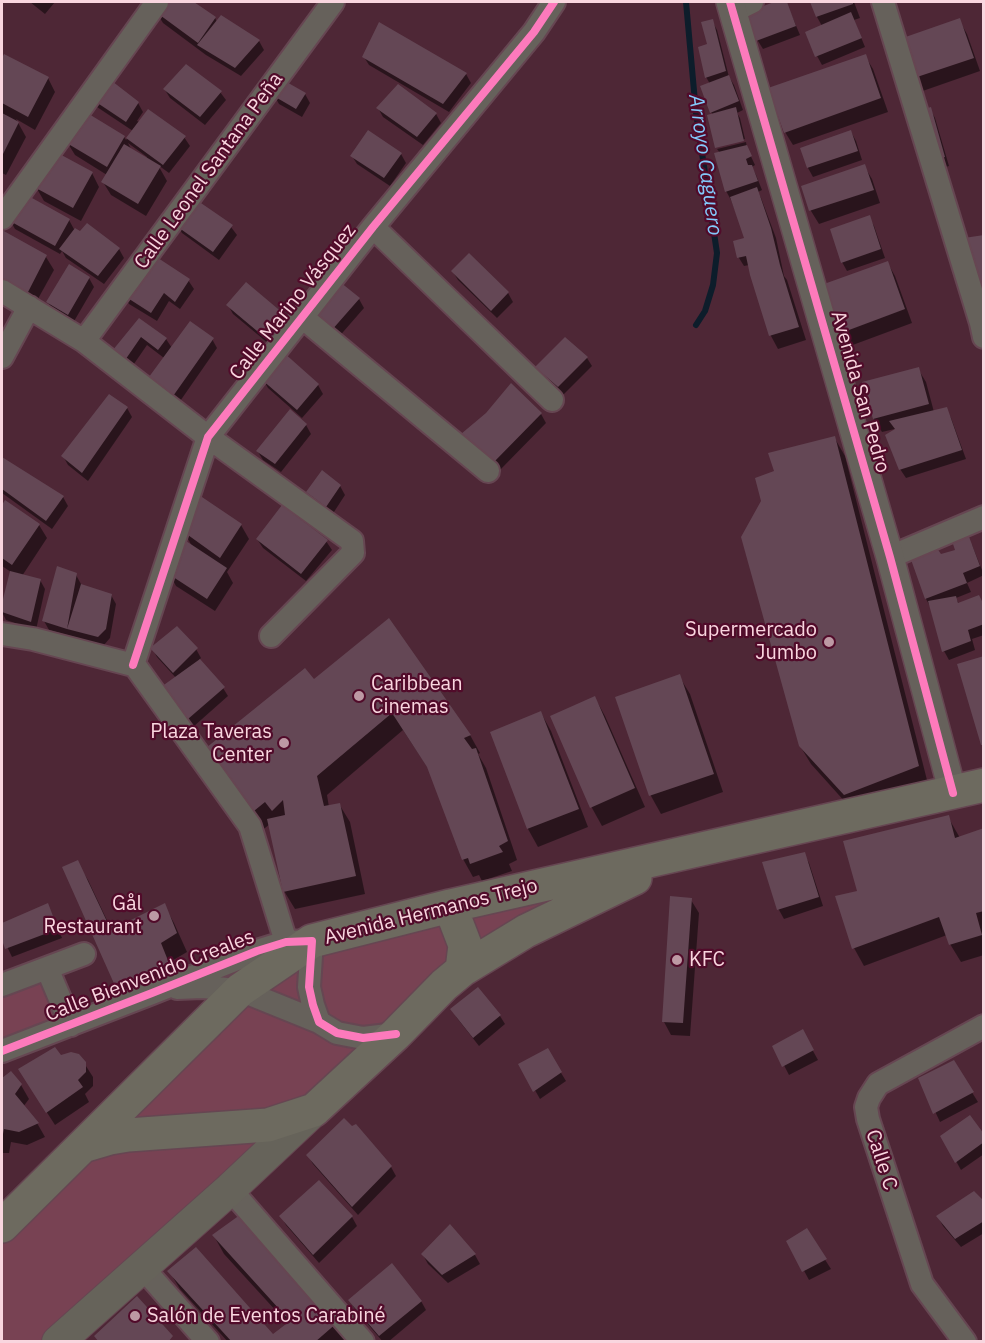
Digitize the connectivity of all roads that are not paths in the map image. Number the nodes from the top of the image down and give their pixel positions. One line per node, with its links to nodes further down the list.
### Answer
1 (157, 2): 6 (street)
2 (333, 2): 12 (street, Calle Leonel Santana Peña)
3 (554, 2): 7 (street, Calle Marino Vásquez)
4 (883, 2): 11 (street)
5 (739, 5): 18 (street, Avenida San Pedro)
6 (2, 218)
7 (373, 227): 10 (street, Calle Marino Vásquez); 14 (street)
8 (2, 291): 9 (street)
9 (29, 307): 12 (street); 13 (street)
10 (302, 317): 15 (street, Calle Marino Vásquez); 16 (street)
11 (984, 337)
12 (84, 341): 15 (street)
13 (2, 357)
14 (552, 400)
15 (208, 437): 20 (street); 21 (street, Calle Marino Vásquez)
16 (488, 471)
17 (984, 517): 18 (street)
18 (890, 556): 22 (street, Avenida San Pedro)
19 (2, 634): 21 (street)
20 (271, 636)
21 (133, 665): 25 (street)
22 (968, 789): 23 (main road, Avenida Hermanos Trejo)
23 (676, 856): 24 (main road, Avenida Hermanos Trejo); 28 (main road, Avenida Hermanos Trejo)
24 (450, 906): 25 (main road, Avenida Hermanos Trejo); 28 (main road)
25 (296, 946): 30 (main road, Avenida Hermanos Trejo); 31 (street, Calle Bienvenido Creales); 32 (street)
26 (84, 954): 27 (street)
27 (47, 968): 29 (street); 33 (street)
28 (462, 970): 35 (main road, Avenida Hermanos Trejo)
29 (2, 985)
30 (240, 990): 31 (street, Calle Bienvenido Creales); 32 (street, Calle Bienvenido Creales); 38 (main road, Avenida Hermanos Trejo)
31 (152, 993): 33 (street, Calle Bienvenido Creales)
32 (319, 1022): 35 (street, Calle Bienvenido Creales)
33 (71, 1025): 36 (street, Calle Bienvenido Creales)
34 (984, 1026): 45 (street, Calle C)
35 (396, 1034): 37 (main road, Avenida Hermanos Trejo)
36 (2, 1051)
37 (314, 1110): 38 (main road, Avenida Hermanos Trejo); 39 (main road)
38 (82, 1147): 40 (main road, Avenida Hermanos Trejo)
39 (230, 1189): 41 (main road); 44 (street)
40 (2, 1226)
41 (142, 1267): 42 (main road); 43 (street)
42 (58, 1341)
43 (208, 1341)
44 (363, 1341)
45 (964, 1341)

